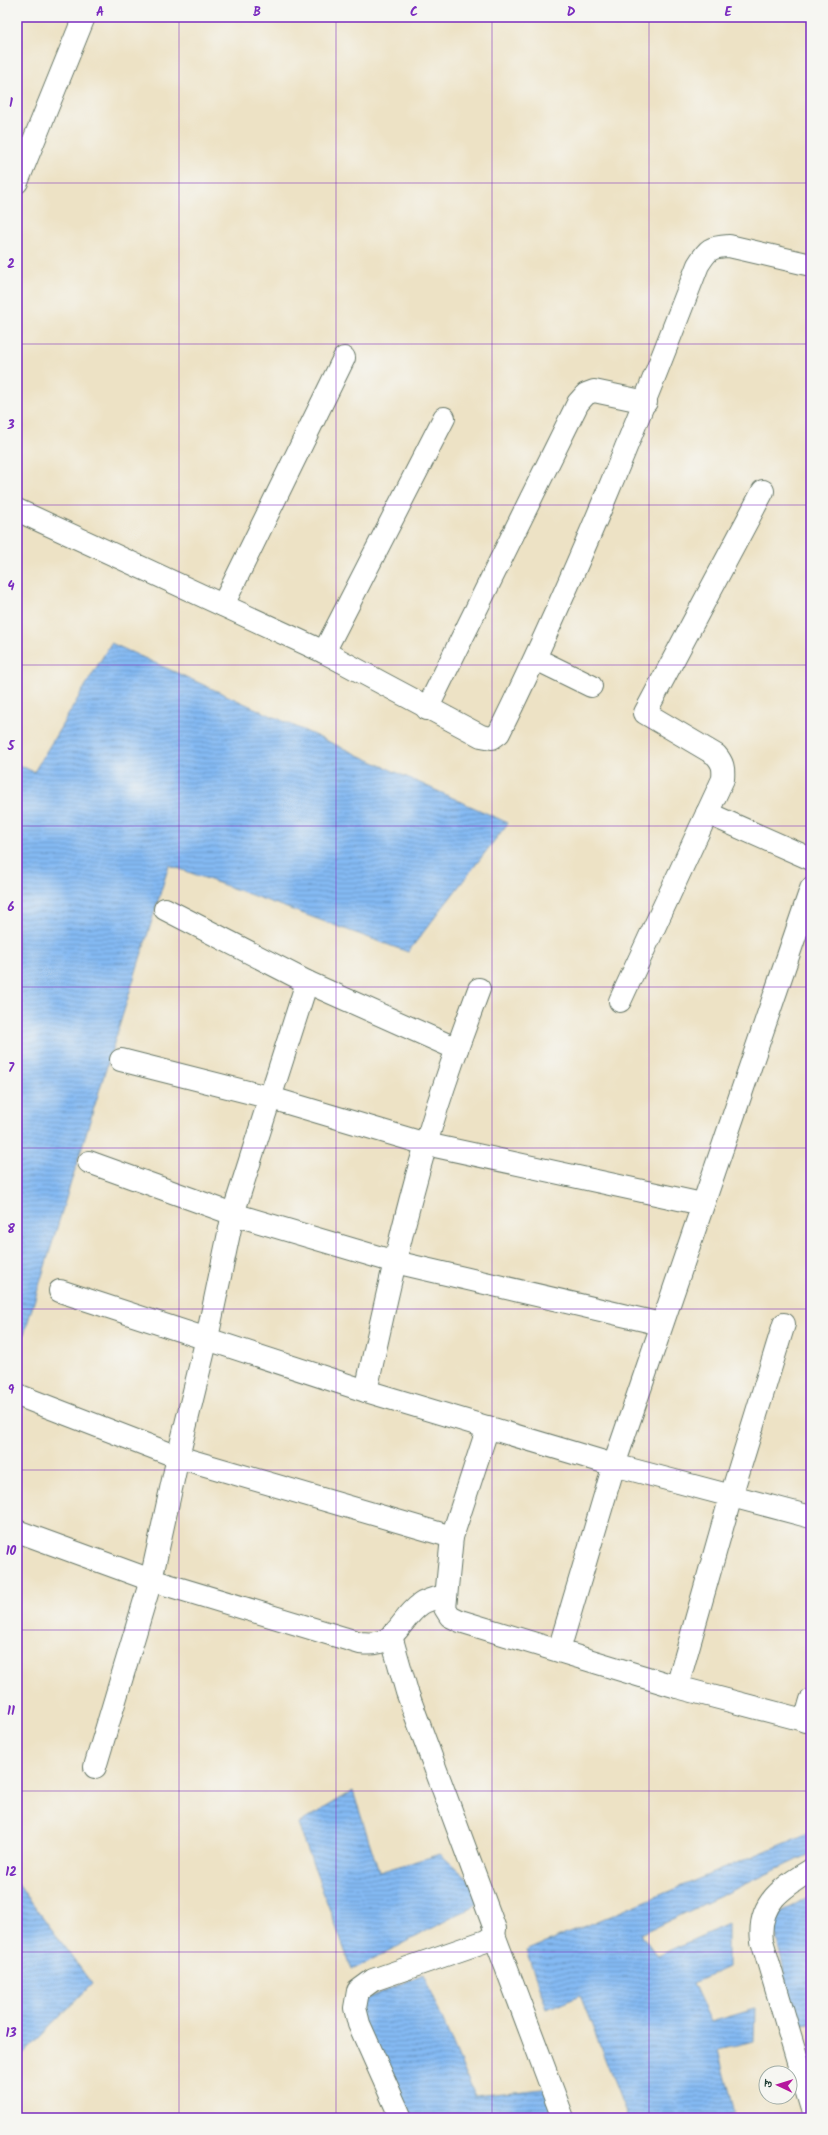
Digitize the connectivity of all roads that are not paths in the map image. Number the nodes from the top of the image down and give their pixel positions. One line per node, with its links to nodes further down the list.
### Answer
1 (84, 17): 2 (street)
2 (17, 182)
3 (811, 265): 5 (street)
4 (344, 358): 9 (street)
5 (646, 402): 11 (street); 13 (street)
6 (444, 418): 10 (street)
7 (763, 491): 14 (street)
8 (17, 510): 9 (street)
9 (223, 605): 10 (street)
10 (324, 652): 13 (street)
11 (536, 659): 12 (street); 13 (street)
12 (591, 686)
13 (427, 709)
14 (707, 813): 15 (street); 20 (street)
15 (811, 859)
16 (811, 889): 26 (street)
17 (165, 909): 18 (street)
18 (307, 982): 21 (street); 23 (street)
19 (479, 989): 21 (street)
20 (620, 1001)
21 (457, 1048): 24 (street)
22 (121, 1060): 23 (street)
23 (272, 1098): 24 (street); 27 (street)
24 (426, 1144): 26 (street); 28 (street)
25 (89, 1162): 27 (street)
26 (702, 1204): 30 (street)
27 (233, 1214): 28 (street); 32 (street)
28 (395, 1262): 30 (street); 33 (street)
29 (60, 1291): 32 (street)
30 (661, 1324): 37 (street)
31 (784, 1324): 38 (street)
32 (207, 1338): 33 (street); 36 (street)
33 (366, 1391): 35 (street)
34 (20, 1396): 36 (street)
35 (488, 1427): 37 (street); 41 (street)
36 (178, 1457): 41 (street); 42 (street)
37 (614, 1465): 38 (street); 45 (street)
38 (731, 1496): 39 (street); 46 (street)
39 (811, 1517)
40 (17, 1531): 42 (street)
41 (452, 1537): 43 (street)
42 (151, 1580): 44 (street); 49 (street)
43 (445, 1596): 44 (street); 45 (street)
44 (391, 1636): 51 (street)
45 (559, 1650): 46 (street)
46 (677, 1687): 48 (street)
47 (811, 1700): 48 (street)
48 (808, 1722)
49 (95, 1767)
50 (811, 1870): 52 (street)
51 (494, 1935): 53 (street); 54 (street)
52 (811, 2106)
53 (401, 2118)
54 (563, 2118)

